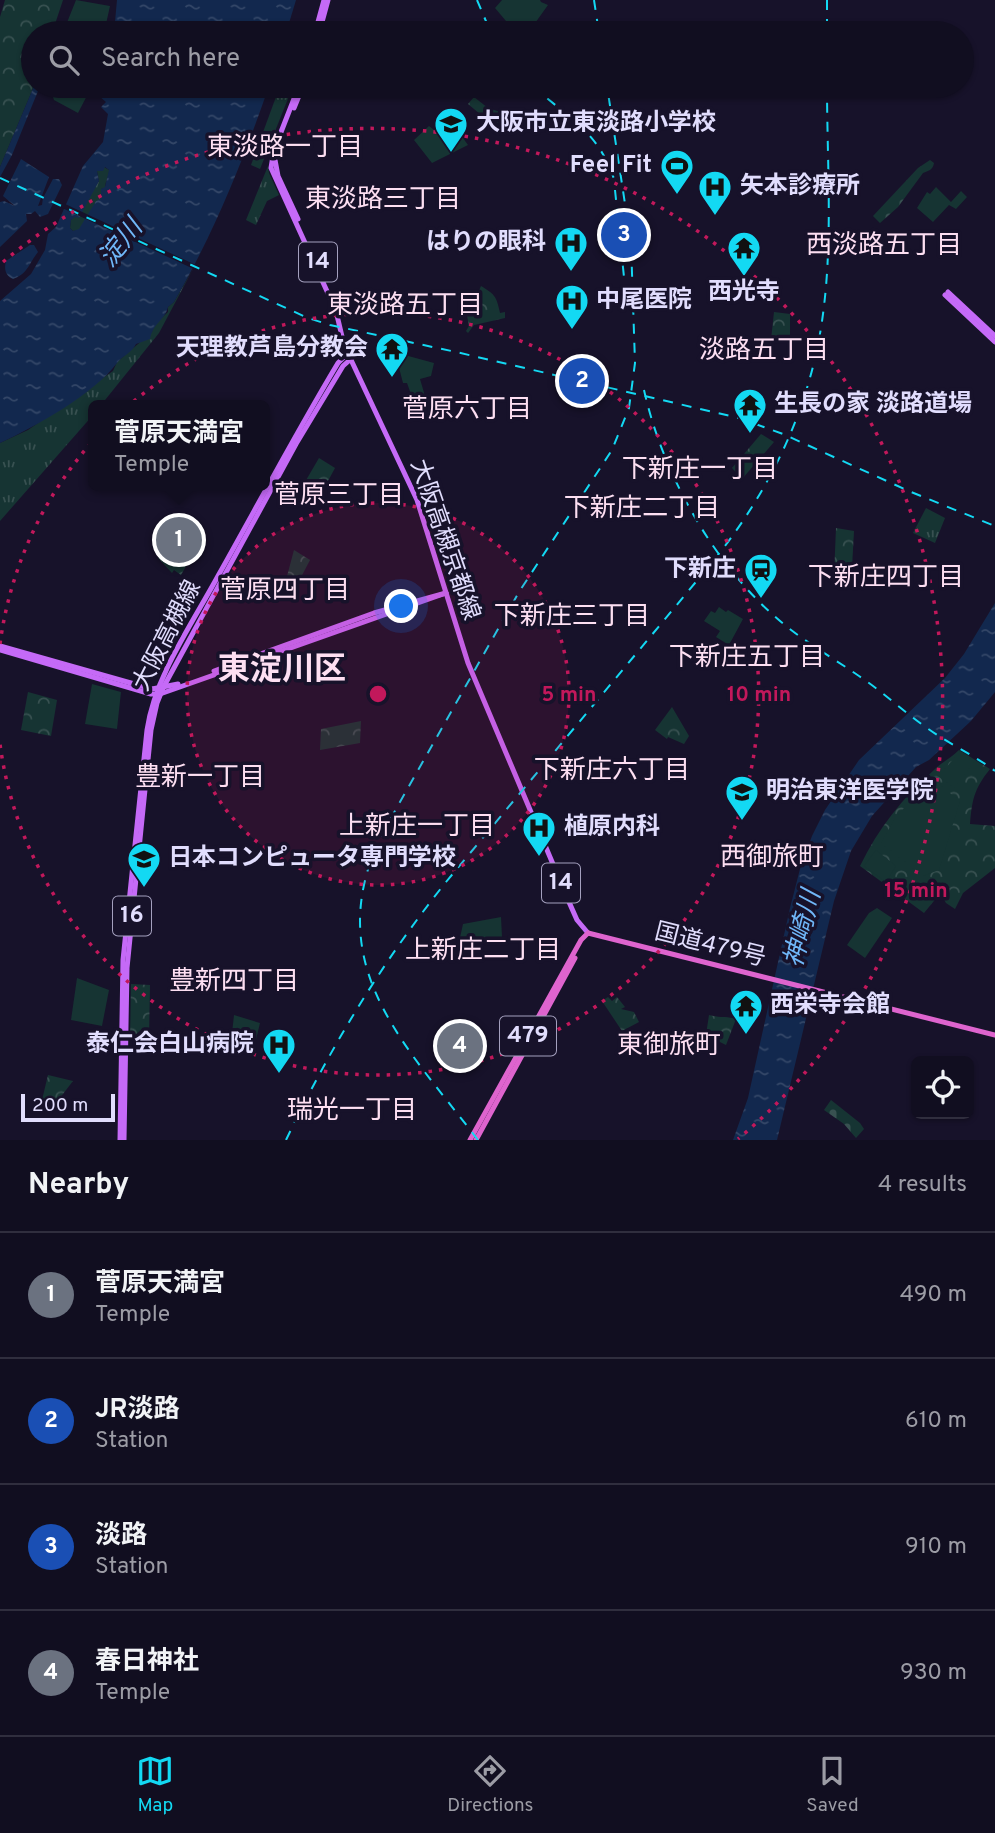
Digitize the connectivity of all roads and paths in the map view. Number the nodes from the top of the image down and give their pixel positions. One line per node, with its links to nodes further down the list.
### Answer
1 (326, 0): 2 (main road)
2 (320, 21)
3 (296, 98): 6 (main road, 大阪高槻京都線 / 14)
4 (995, 336): 5 (main road)
5 (995, 342)
6 (350, 355): 7 (main road, 大阪高槻線 / 16); 9 (main road, 大阪高槻京都線 / 14)
7 (270, 480)
8 (264, 491): 11 (main road, 大阪高槻線 / 16)
9 (446, 593): 11 (main road); 12 (main road, 大阪高槻京都線 / 14)
10 (0, 648): 11 (main road)
11 (159, 692): 14 (main road, 大阪高槻線 / 16)
12 (588, 933): 13 (highway, 国道479号); 15 (highway, 479); 16 (highway, 479)
13 (995, 1035)
14 (122, 1140)
15 (470, 1140)
16 (475, 1140)

